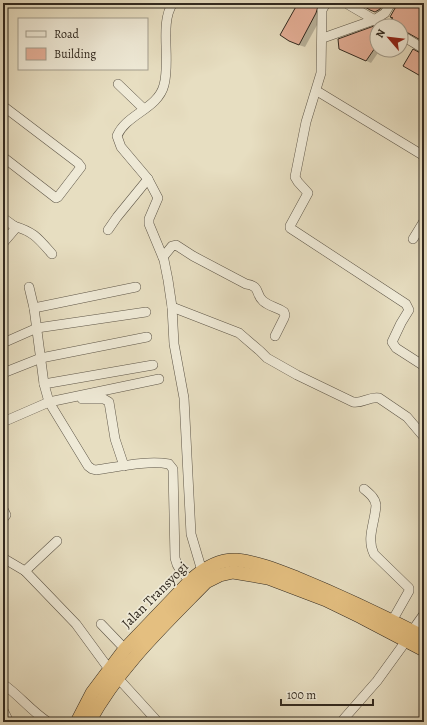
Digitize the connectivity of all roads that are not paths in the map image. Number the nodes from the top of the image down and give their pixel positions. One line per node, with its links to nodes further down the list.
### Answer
1 (173, 3): 14 (street)
2 (326, 3): 8 (street)
3 (391, 3): 6 (street)
4 (349, 5): 5 (street)
5 (371, 18)
6 (377, 18)
7 (369, 22): 8 (street)
8 (323, 38): 12 (street)
9 (409, 40): 10 (street)
10 (424, 49)
11 (118, 84): 14 (street)
12 (317, 91): 15 (street); 37 (street)
13 (3, 106): 16 (street)
14 (144, 109): 17 (street)
15 (424, 156)
16 (3, 157)
17 (148, 179): 21 (street); 25 (street)
18 (3, 218): 20 (street)
19 (424, 221): 22 (street)
20 (14, 226): 23 (street); 24 (street)
21 (108, 230)
22 (413, 239)
23 (3, 243)
24 (52, 254)
25 (163, 257): 28 (street); 32 (street)
26 (29, 287): 29 (street)
27 (136, 287): 29 (street)
28 (172, 307): 43 (street); 51 (street)
29 (34, 308): 31 (street)
30 (146, 312): 31 (street)
31 (38, 328): 34 (street); 35 (street)
32 (275, 336)
33 (147, 337): 35 (street)
34 (3, 343)
35 (41, 358): 38 (street); 40 (street)
36 (153, 365): 40 (street)
37 (424, 366)
38 (3, 373)
39 (159, 379): 41 (street)
40 (44, 384): 41 (street)
41 (50, 403): 42 (street); 44 (street); 44 (street)
42 (3, 422)
43 (424, 437)
44 (124, 466): 52 (street)
45 (364, 489): 54 (street)
46 (3, 509): 47 (street)
47 (3, 519)
48 (57, 541): 50 (street)
49 (3, 558): 50 (street)
50 (24, 571): 60 (street)
51 (202, 571): 52 (highway, Jalan Transyogi); 54 (highway, Jalan Transyogi)
52 (191, 580): 58 (highway, Jalan Transyogi)
53 (424, 614): 56 (street)
54 (392, 620): 56 (highway, Jalan Transyogi)
55 (101, 624): 58 (street)
56 (409, 636): 57 (highway, Jalan Transyogi); 59 (highway, Jalan Transyogi); 60 (highway, Jalan Transyogi); 68 (street)
57 (424, 637)
58 (125, 649): 60 (highway, Jalan Transyogi)
59 (424, 650)
60 (113, 673): 65 (highway, Jalan Transyogi); 66 (highway, Jalan Transyogi); 67 (street)
61 (3, 684): 64 (street)
62 (3, 710): 63 (street)
63 (9, 722)
64 (48, 722)
65 (77, 722)
66 (89, 722)
67 (158, 722)
68 (341, 722)

